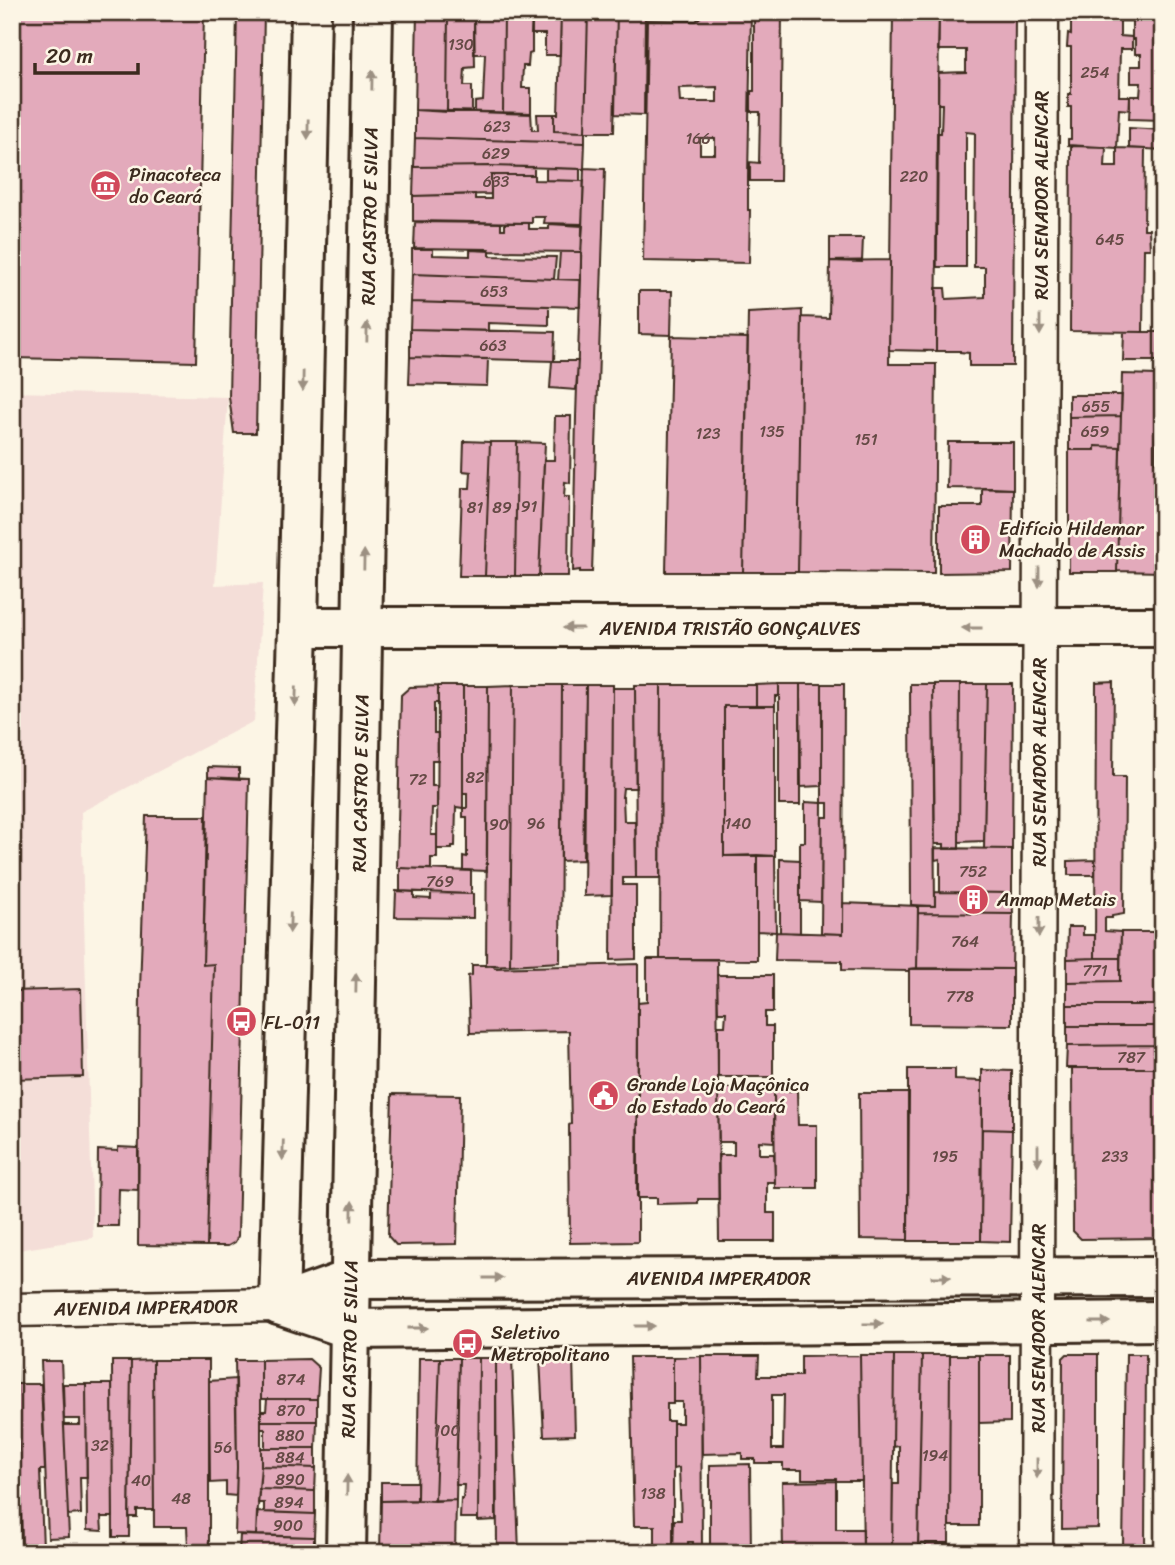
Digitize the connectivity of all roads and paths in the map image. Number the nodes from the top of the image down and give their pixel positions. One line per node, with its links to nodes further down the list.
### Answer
1 (311, 12): 4 (street, one-way to 4)
2 (373, 12): 6 (street, RUA CASTRO E SILVA, one-way to 2)
3 (1042, 12): 7 (street, RUA SENADOR ALENCAR, one-way to 7)
4 (298, 627): 6 (street, AVENIDA TRISTÃO GONÇALVES); 11 (street, one-way to 11)
5 (1163, 627): 7 (street, AVENIDA TRISTÃO GONÇALVES)
6 (363, 628): 7 (street, AVENIDA TRISTÃO GONÇALVES, one-way to 6); 10 (street, RUA CASTRO E SILVA, one-way to 6)
7 (1039, 628): 8 (street, RUA SENADOR ALENCAR, one-way to 8)
8 (1038, 1277): 9 (street, AVENIDA IMPERADOR); 10 (street, AVENIDA IMPERADOR, one-way to 8); 14 (street, RUA SENADOR ALENCAR)
9 (1163, 1277)
10 (351, 1279): 11 (street, AVENIDA IMPERADOR); 15 (street, RUA CASTRO E SILVA)
11 (279, 1305): 12 (street, AVENIDA IMPERADOR); 15 (street, AVENIDA IMPERADOR)
12 (12, 1310)
13 (1163, 1321): 14 (street, AVENIDA IMPERADOR, one-way to 13)
14 (1038, 1322): 15 (street, AVENIDA IMPERADOR, one-way to 14); 17 (street, RUA SENADOR ALENCAR, one-way to 17)
15 (349, 1329): 16 (street, RUA CASTRO E SILVA, one-way to 15)
16 (346, 1553)
17 (1037, 1553)

